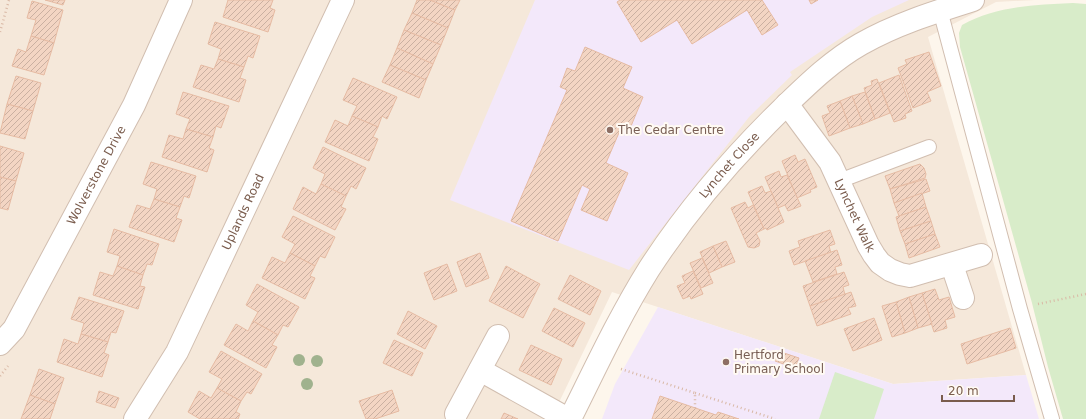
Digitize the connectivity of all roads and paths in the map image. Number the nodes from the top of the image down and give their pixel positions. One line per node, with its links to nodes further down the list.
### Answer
1 (9, 0): 6 (path)
2 (181, 0): 16 (street, Wolverstone Drive)
3 (343, 0): 22 (street, Uplands Road)
4 (973, 0): 5 (street, Lynchet Close)
5 (940, 10): 7 (street, Lynchet Close); 14 (lane)
6 (0, 32)
7 (787, 104): 9 (street, Lynchet Walk); 17 (street, Lynchet Close)
8 (929, 147): 9 (lane)
9 (839, 181): 11 (street, Lynchet Walk)
10 (981, 255): 11 (street, Lynchet Walk)
11 (952, 265): 13 (street)
12 (1086, 294): 14 (path)
13 (963, 298)
14 (1020, 309): 25 (lane)
15 (498, 336): 18 (street)
16 (0, 344)
17 (598, 362): 19 (path); 23 (street, Lynchet Close)
18 (480, 370): 21 (street); 23 (street)
19 (695, 393): 20 (path); 24 (path)
20 (695, 408)
21 (456, 414)
22 (135, 419)
23 (569, 419)
24 (776, 419)
25 (1052, 419)

